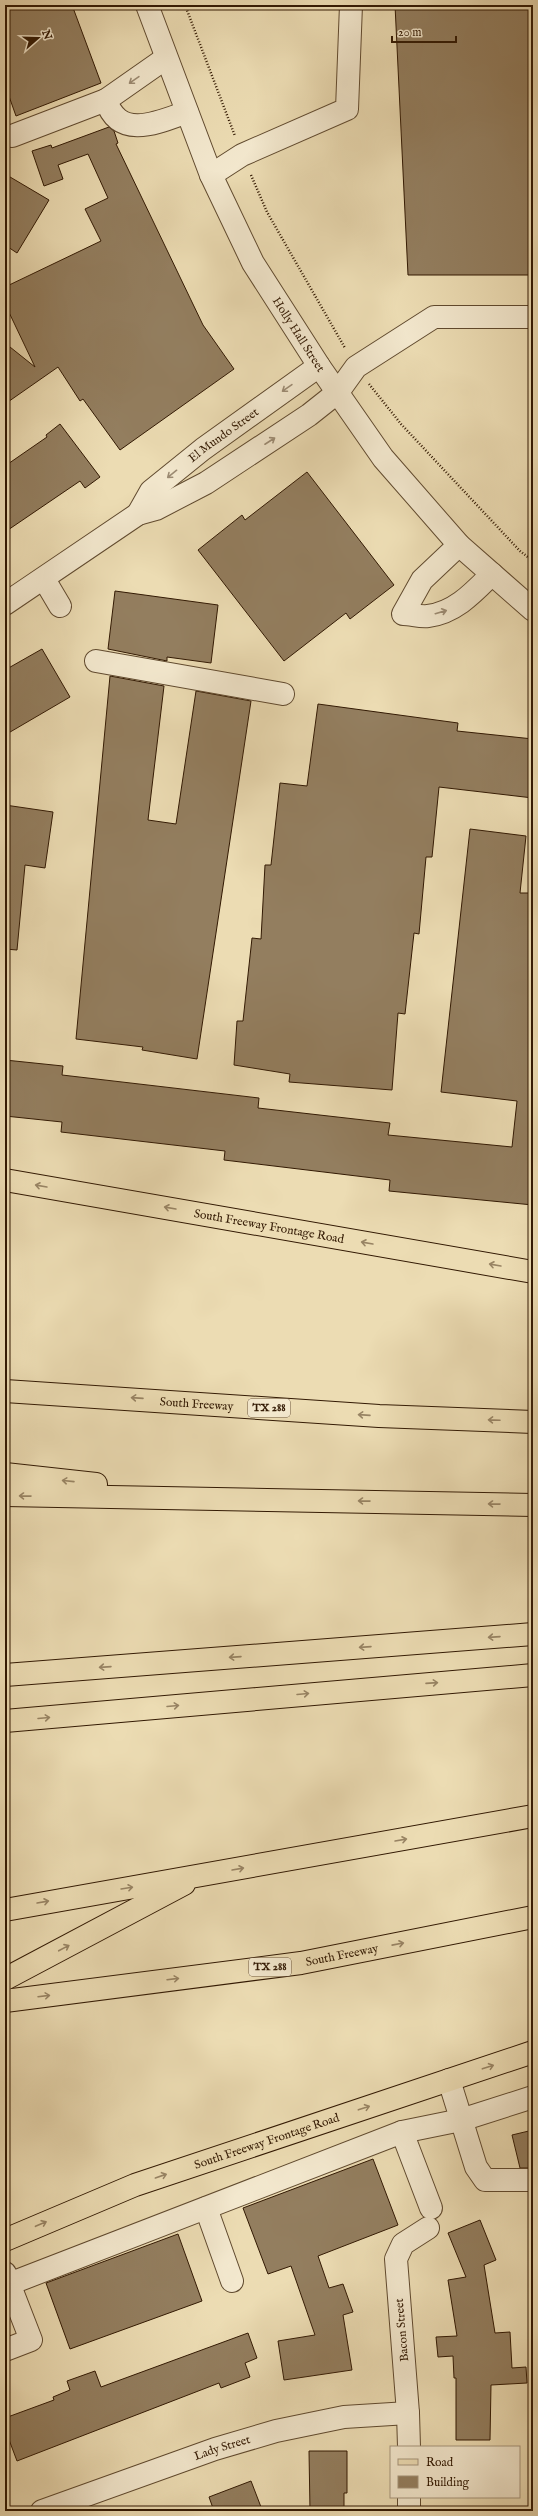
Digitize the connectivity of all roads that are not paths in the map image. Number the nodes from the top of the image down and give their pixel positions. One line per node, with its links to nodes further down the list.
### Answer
1 (147, 5): 3 (street, Holly Hall Street)
2 (351, 5): 7 (street)
3 (166, 58): 4 (street, one-way to 4); 5 (street, Holly Hall Street)
4 (106, 100): 5 (street); 6 (street)
5 (187, 112): 7 (street, Holly Hall Street)
6 (12, 136)
7 (211, 175): 9 (street, Holly Hall Street)
8 (533, 317): 10 (street, El Mundo Street)
9 (319, 366): 10 (street, Holly Hall Street); 11 (street, El Mundo Street, one-way to 11)
10 (338, 392): 11 (street, El Mundo Street, one-way to 10); 12 (street, Holly Hall Street)
11 (138, 514): 14 (street, El Mundo Street)
12 (459, 545): 13 (street, Holly Hall Street); 13 (street, one-way to 13)
13 (492, 574): 17 (street, Holly Hall Street)
14 (44, 579): 15 (street, El Mundo Street); 16 (street)
15 (5, 604)
16 (60, 606)
17 (533, 610)
18 (96, 661): 19 (street)
19 (283, 694)
20 (5, 1180): 21 (main road, South Freeway Frontage Road, one-way to 20)
21 (533, 1272)
22 (5, 1391): 23 (main road, South Freeway / TX 288, one-way to 22)
23 (533, 1422)
24 (5, 1474): 26 (main road, one-way to 24)
25 (5, 1495): 26 (main road, one-way to 25)
26 (232, 1498): 27 (main road, one-way to 26)
27 (533, 1505)
28 (533, 1634): 29 (main road, one-way to 29)
29 (5, 1674)
30 (533, 1675): 31 (main road, one-way to 30)
31 (5, 1721)
32 (533, 1816): 33 (main road, one-way to 32)
33 (199, 1876): 34 (main road, one-way to 33); 36 (main road, one-way to 33)
34 (5, 1910)
35 (533, 1917): 37 (main road, South Freeway / TX 288, one-way to 35)
36 (5, 1980)
37 (5, 2000)
38 (533, 2052): 39 (main road, South Freeway Frontage Road, one-way to 38)
39 (449, 2080): 41 (street); 45 (main road, South Freeway Frontage Road, one-way to 39)
40 (533, 2096): 41 (street)
41 (461, 2120): 42 (street); 43 (street)
42 (402, 2132): 44 (street); 49 (street, Bacon Street)
43 (533, 2180)
44 (206, 2208): 46 (street); 47 (street)
45 (5, 2240)
46 (7, 2278): 48 (street)
47 (232, 2281)
48 (5, 2350)
49 (408, 2413): 50 (street, Bacon Street); 52 (street, Lady Street)
50 (409, 2446)
51 (409, 2498): 53 (street)
52 (42, 2511)
53 (409, 2511)

